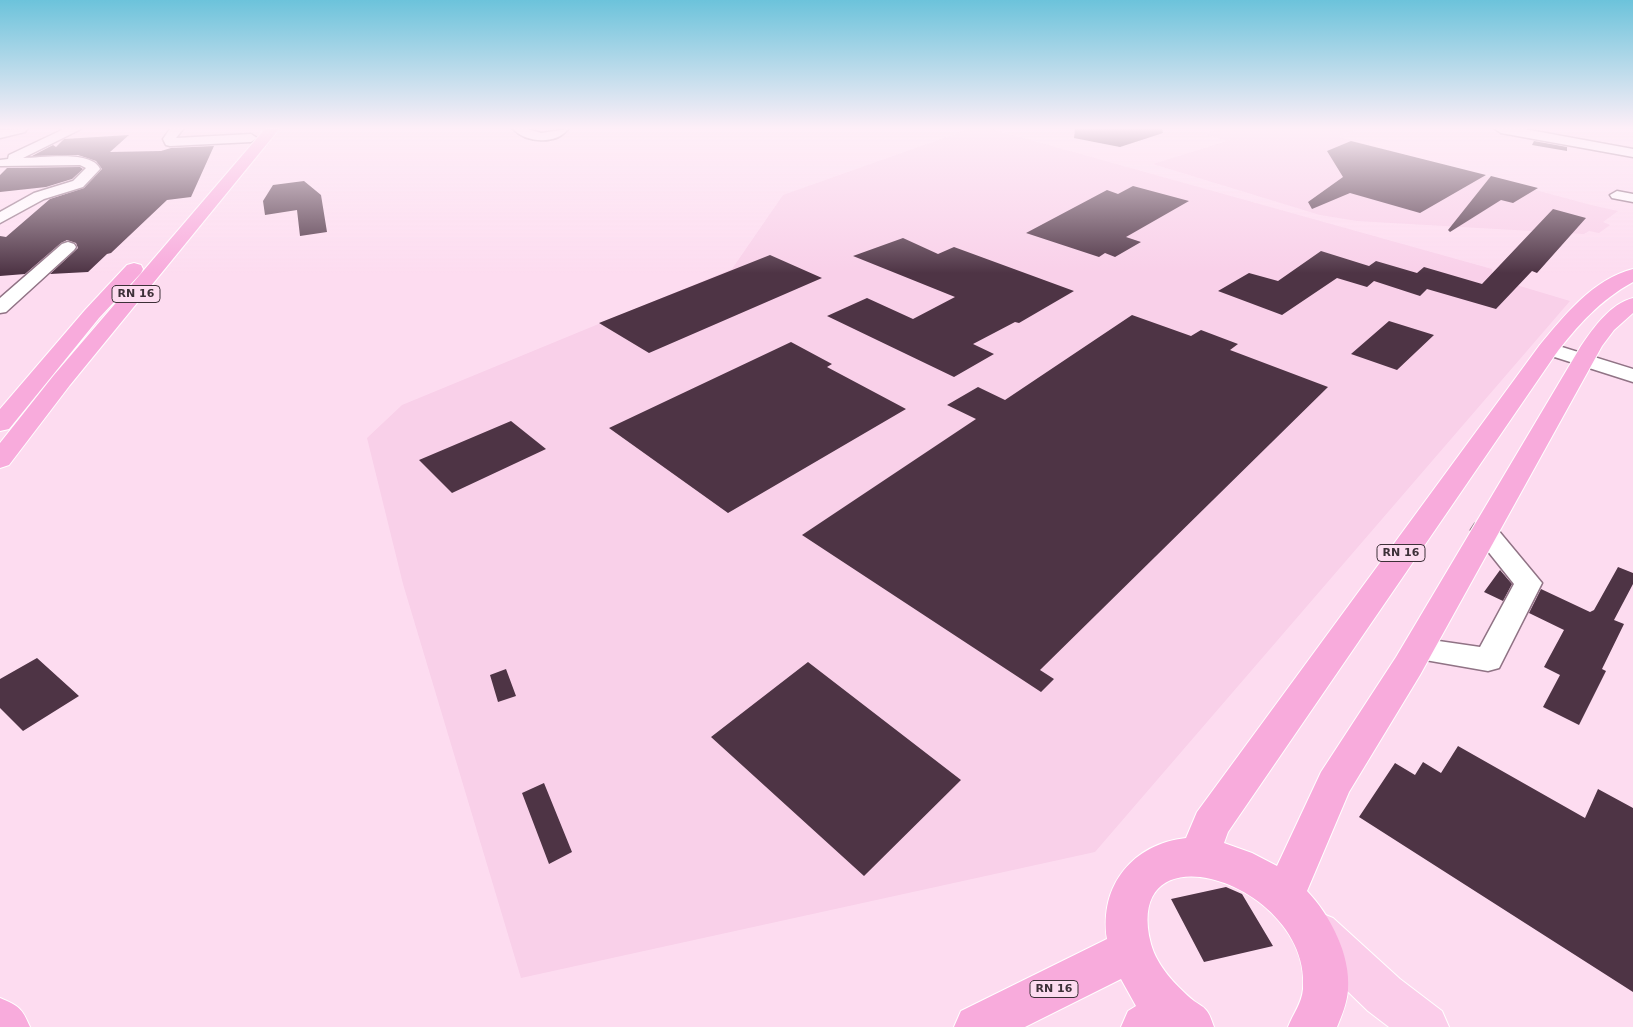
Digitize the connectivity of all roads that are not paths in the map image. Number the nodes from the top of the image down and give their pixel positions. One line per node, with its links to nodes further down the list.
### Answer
1 (86, 177): 6 (street)
2 (215, 177): 15 (highway, RN 16)
3 (233, 177): 16 (highway, RN 16)
4 (1617, 195): 5 (street)
5 (1633, 198)
6 (0, 218)
7 (68, 247): 10 (street)
8 (1633, 275): 11 (highway, RN 16)
9 (1633, 304): 12 (highway)
10 (0, 308)
11 (1551, 346): 12 (street); 19 (highway, RN 16)
12 (1585, 356): 13 (street); 14 (street); 17 (highway)
13 (1633, 368)
14 (1633, 376)
15 (1, 423)
16 (0, 460)
17 (1484, 530): 18 (highway); 18 (street)
18 (1418, 649): 20 (highway)
19 (1199, 857): 20 (highway); 21 (highway)
20 (1295, 909): 26 (highway); 27 (main road)
21 (1131, 950): 23 (highway); 25 (highway, RN 16)
22 (0, 1021): 24 (highway)
23 (1169, 1022)
24 (7, 1027)
25 (977, 1027)
26 (1311, 1027)
27 (1426, 1027)

